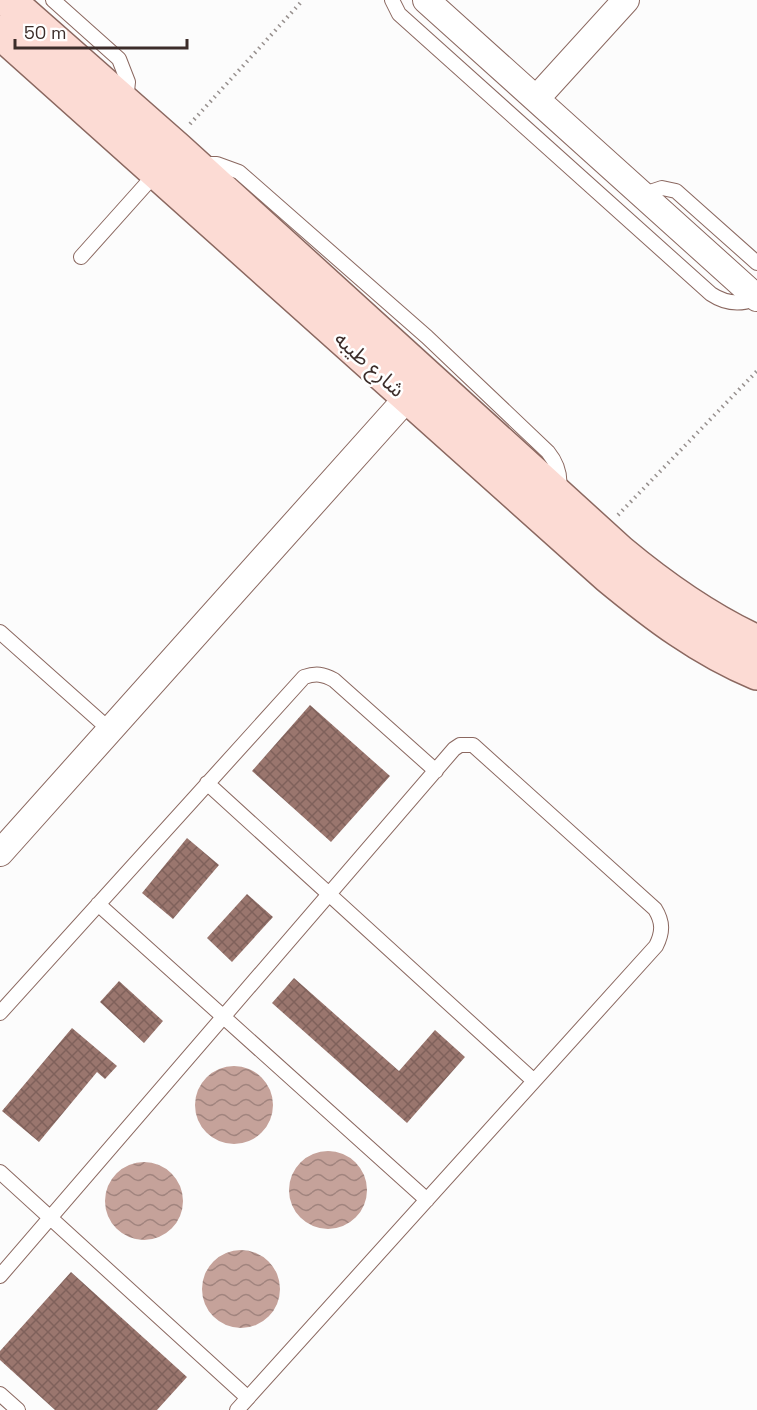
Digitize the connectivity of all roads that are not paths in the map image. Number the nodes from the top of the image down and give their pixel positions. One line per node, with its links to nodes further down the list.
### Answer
1 (8, 0): 8 (main road, شارع طيبه)
2 (53, 0): 8 (lane)
3 (392, 0): 13 (lane)
4 (626, 0): 7 (street)
5 (433, 3): 7 (street)
6 (0, 32): 9 (main road, شارع طيبه)
7 (536, 99): 10 (street)
8 (125, 105): 9 (main road, شارع طيبه)
9 (174, 158): 11 (lane); 14 (main road, شارع طيبه); 16 (main road, شارع طيبه)
10 (641, 195): 12 (lane); 13 (street)
11 (81, 256)
12 (757, 263)
13 (757, 298)
14 (407, 398): 17 (main road, شارع طيبه); 18 (street)
15 (1, 635): 18 (lane)
16 (757, 642)
17 (757, 673)
18 (110, 730): 21 (street)
19 (436, 771): 20 (lane); 22 (lane); 26 (lane)
20 (207, 783): 22 (lane); 23 (lane)
21 (0, 853)
22 (329, 894): 25 (lane); 26 (lane)
23 (98, 904): 24 (lane); 25 (lane)
24 (0, 1013)
25 (223, 1017): 28 (lane); 29 (lane)
26 (534, 1081): 28 (lane)
27 (0, 1172): 29 (lane)
28 (427, 1200): 31 (lane)
29 (50, 1218): 30 (lane); 31 (lane)
30 (0, 1276)
31 (248, 1398): 34 (lane)
32 (2, 1401): 33 (lane)
33 (18, 1410)
34 (237, 1410)

